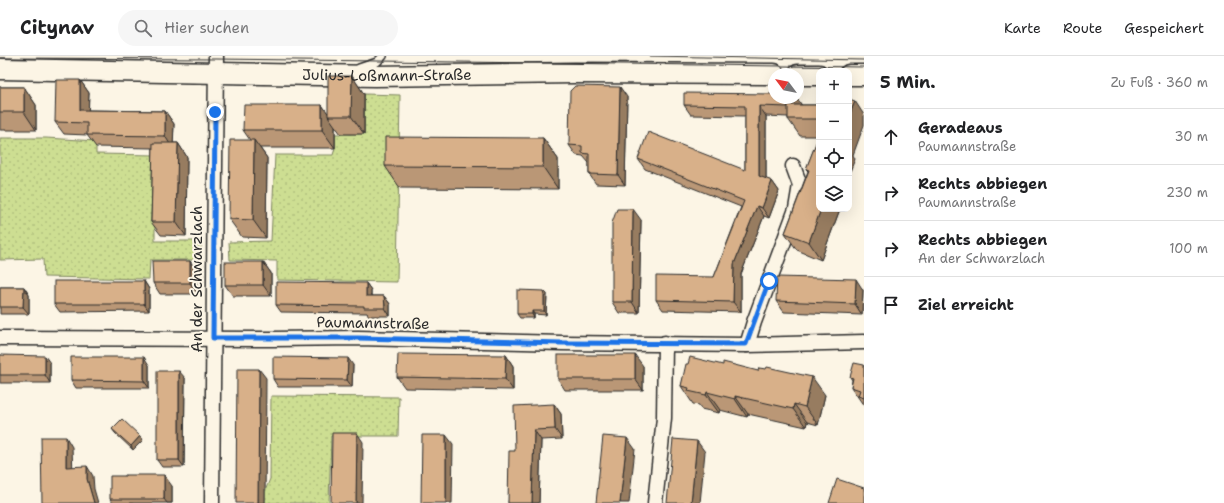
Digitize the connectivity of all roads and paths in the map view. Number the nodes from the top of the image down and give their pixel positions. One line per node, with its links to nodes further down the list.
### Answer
1 (382, 56): 5 (lane)
2 (216, 65): 3 (main road, Julius-Loßmann-Straße); 5 (main road, Julius-Loßmann-Straße); 12 (street, An der Schwarzlach)
3 (0, 69)
4 (768, 74): 5 (main road, Julius-Loßmann-Straße)
5 (334, 75)
6 (804, 75): 7 (main road)
7 (816, 75)
8 (852, 75): 9 (main road)
9 (864, 75)
10 (793, 166): 15 (street)
11 (0, 338): 12 (street, Paumannstraße)
12 (213, 338): 14 (street, Paumannstraße); 16 (street, An der Schwarzlach)
13 (864, 342): 15 (street, Paumannstraße)
14 (665, 343): 15 (street, Paumannstraße); 17 (street)
15 (746, 344)
16 (212, 503)
17 (655, 503)

